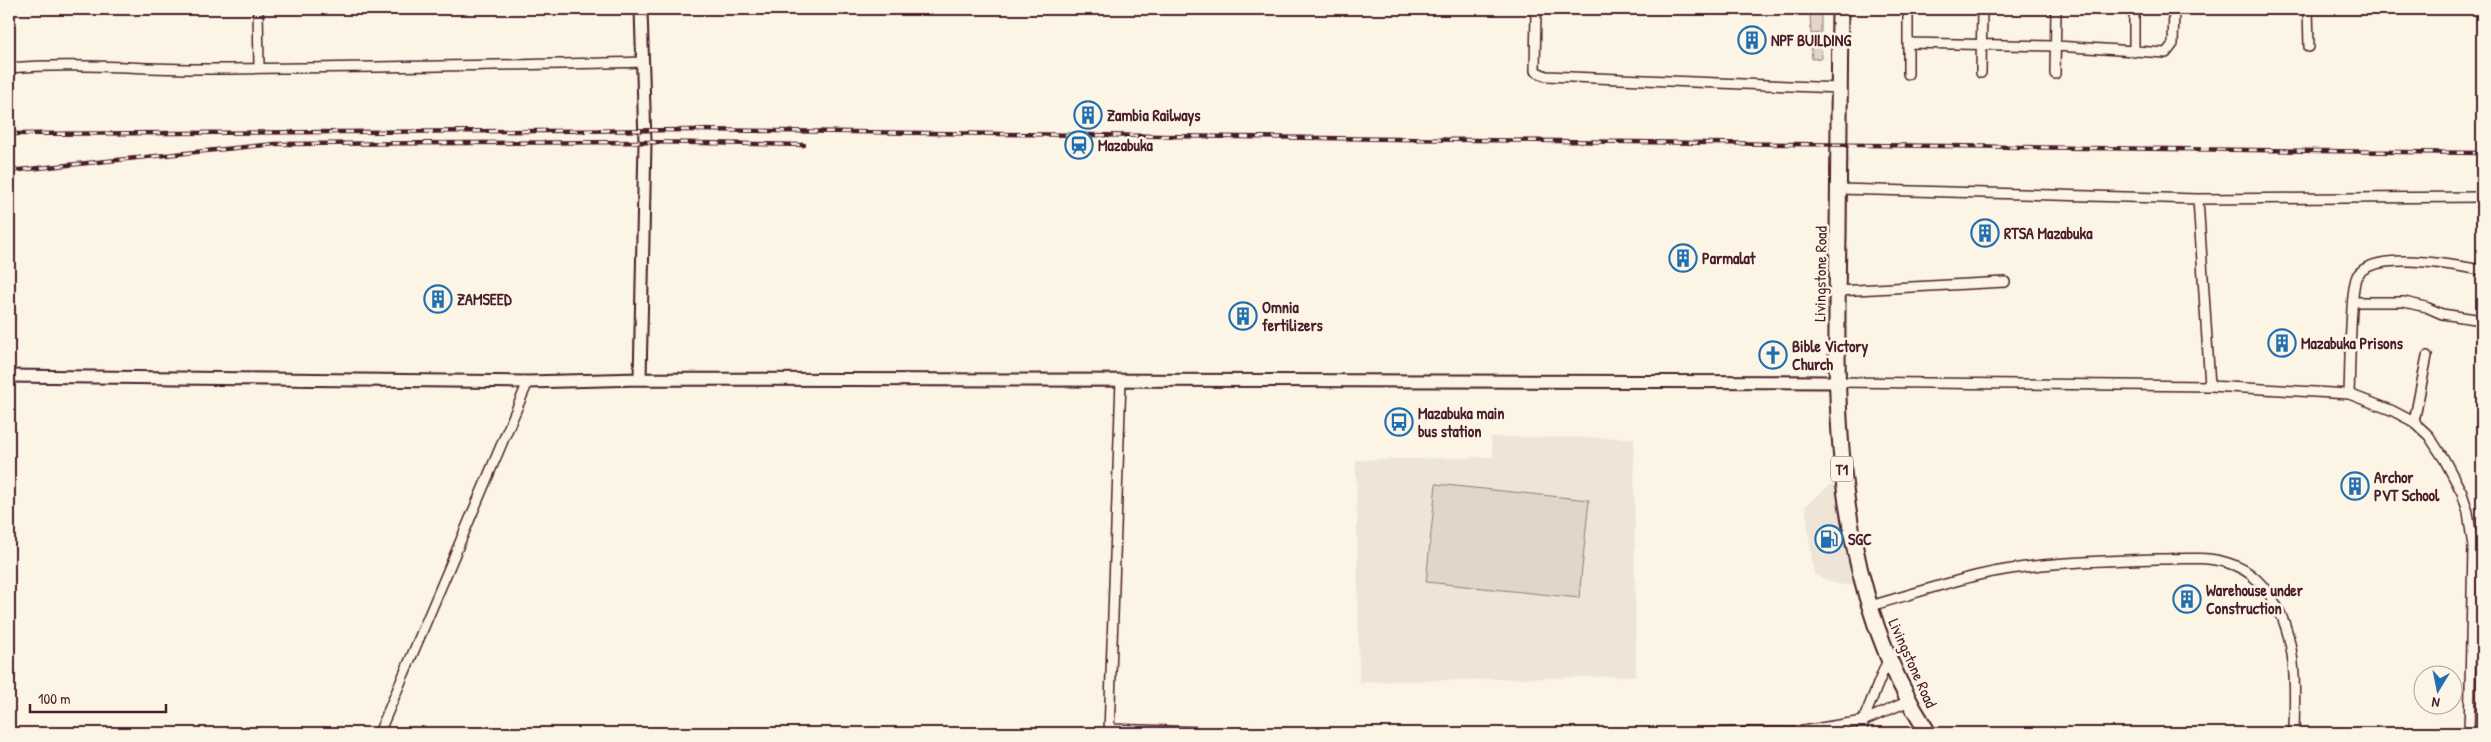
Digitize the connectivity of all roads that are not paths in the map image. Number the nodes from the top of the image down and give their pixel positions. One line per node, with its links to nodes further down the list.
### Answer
1 (258, 9): 17 (street)
2 (641, 9): 16 (main road)
3 (1536, 9): 22 (street)
4 (1840, 9): 22 (highway, Livingstone Road / T1)
5 (1908, 9): 11 (street)
6 (1982, 9): 12 (street)
7 (2056, 9): 13 (street)
8 (2134, 9): 15 (street)
9 (2174, 9): 15 (street)
10 (2308, 9): 14 (street)
11 (1909, 43): 12 (street); 20 (street)
12 (1982, 45): 13 (street); 19 (street)
13 (2056, 46): 15 (street); 21 (street)
14 (2309, 47)
15 (2134, 52)
16 (643, 62): 17 (street); 33 (main road)
17 (259, 67): 18 (street)
18 (9, 68)
19 (1980, 73)
20 (1908, 74)
21 (2055, 74)
22 (1839, 88): 23 (highway, Livingstone Road / T1)
23 (1839, 189): 25 (street); 28 (highway, Livingstone Road / T1)
24 (2482, 197): 25 (street)
25 (2198, 199): 37 (street)
26 (2482, 270): 29 (street)
27 (2005, 282): 28 (street)
28 (1837, 291): 36 (highway, Livingstone Road / T1)
29 (2353, 302): 30 (street); 38 (street)
30 (2482, 320)
31 (2427, 356): 39 (street)
32 (9, 376): 35 (main road)
33 (640, 379): 34 (main road); 35 (main road)
34 (1121, 380): 36 (main road); 45 (street)
35 (528, 382): 46 (street)
36 (1837, 382): 37 (street); 41 (highway, Livingstone Road / T1)
37 (2210, 386): 38 (street)
38 (2349, 394): 39 (street)
39 (2414, 422): 40 (street)
40 (2478, 547): 52 (street)
41 (1870, 606): 42 (highway, Livingstone Road / T1); 51 (street)
42 (1889, 656): 43 (highway, Livingstone Road / T1); 44 (street)
43 (1909, 701): 44 (street); 50 (highway, Livingstone Road / T1)
44 (1863, 721): 48 (street); 49 (street)
45 (1109, 731): 47 (street)
46 (379, 733)
47 (1229, 733)
48 (1707, 733)
49 (1862, 733)
50 (1928, 733)
51 (2294, 733)
52 (2469, 733)

